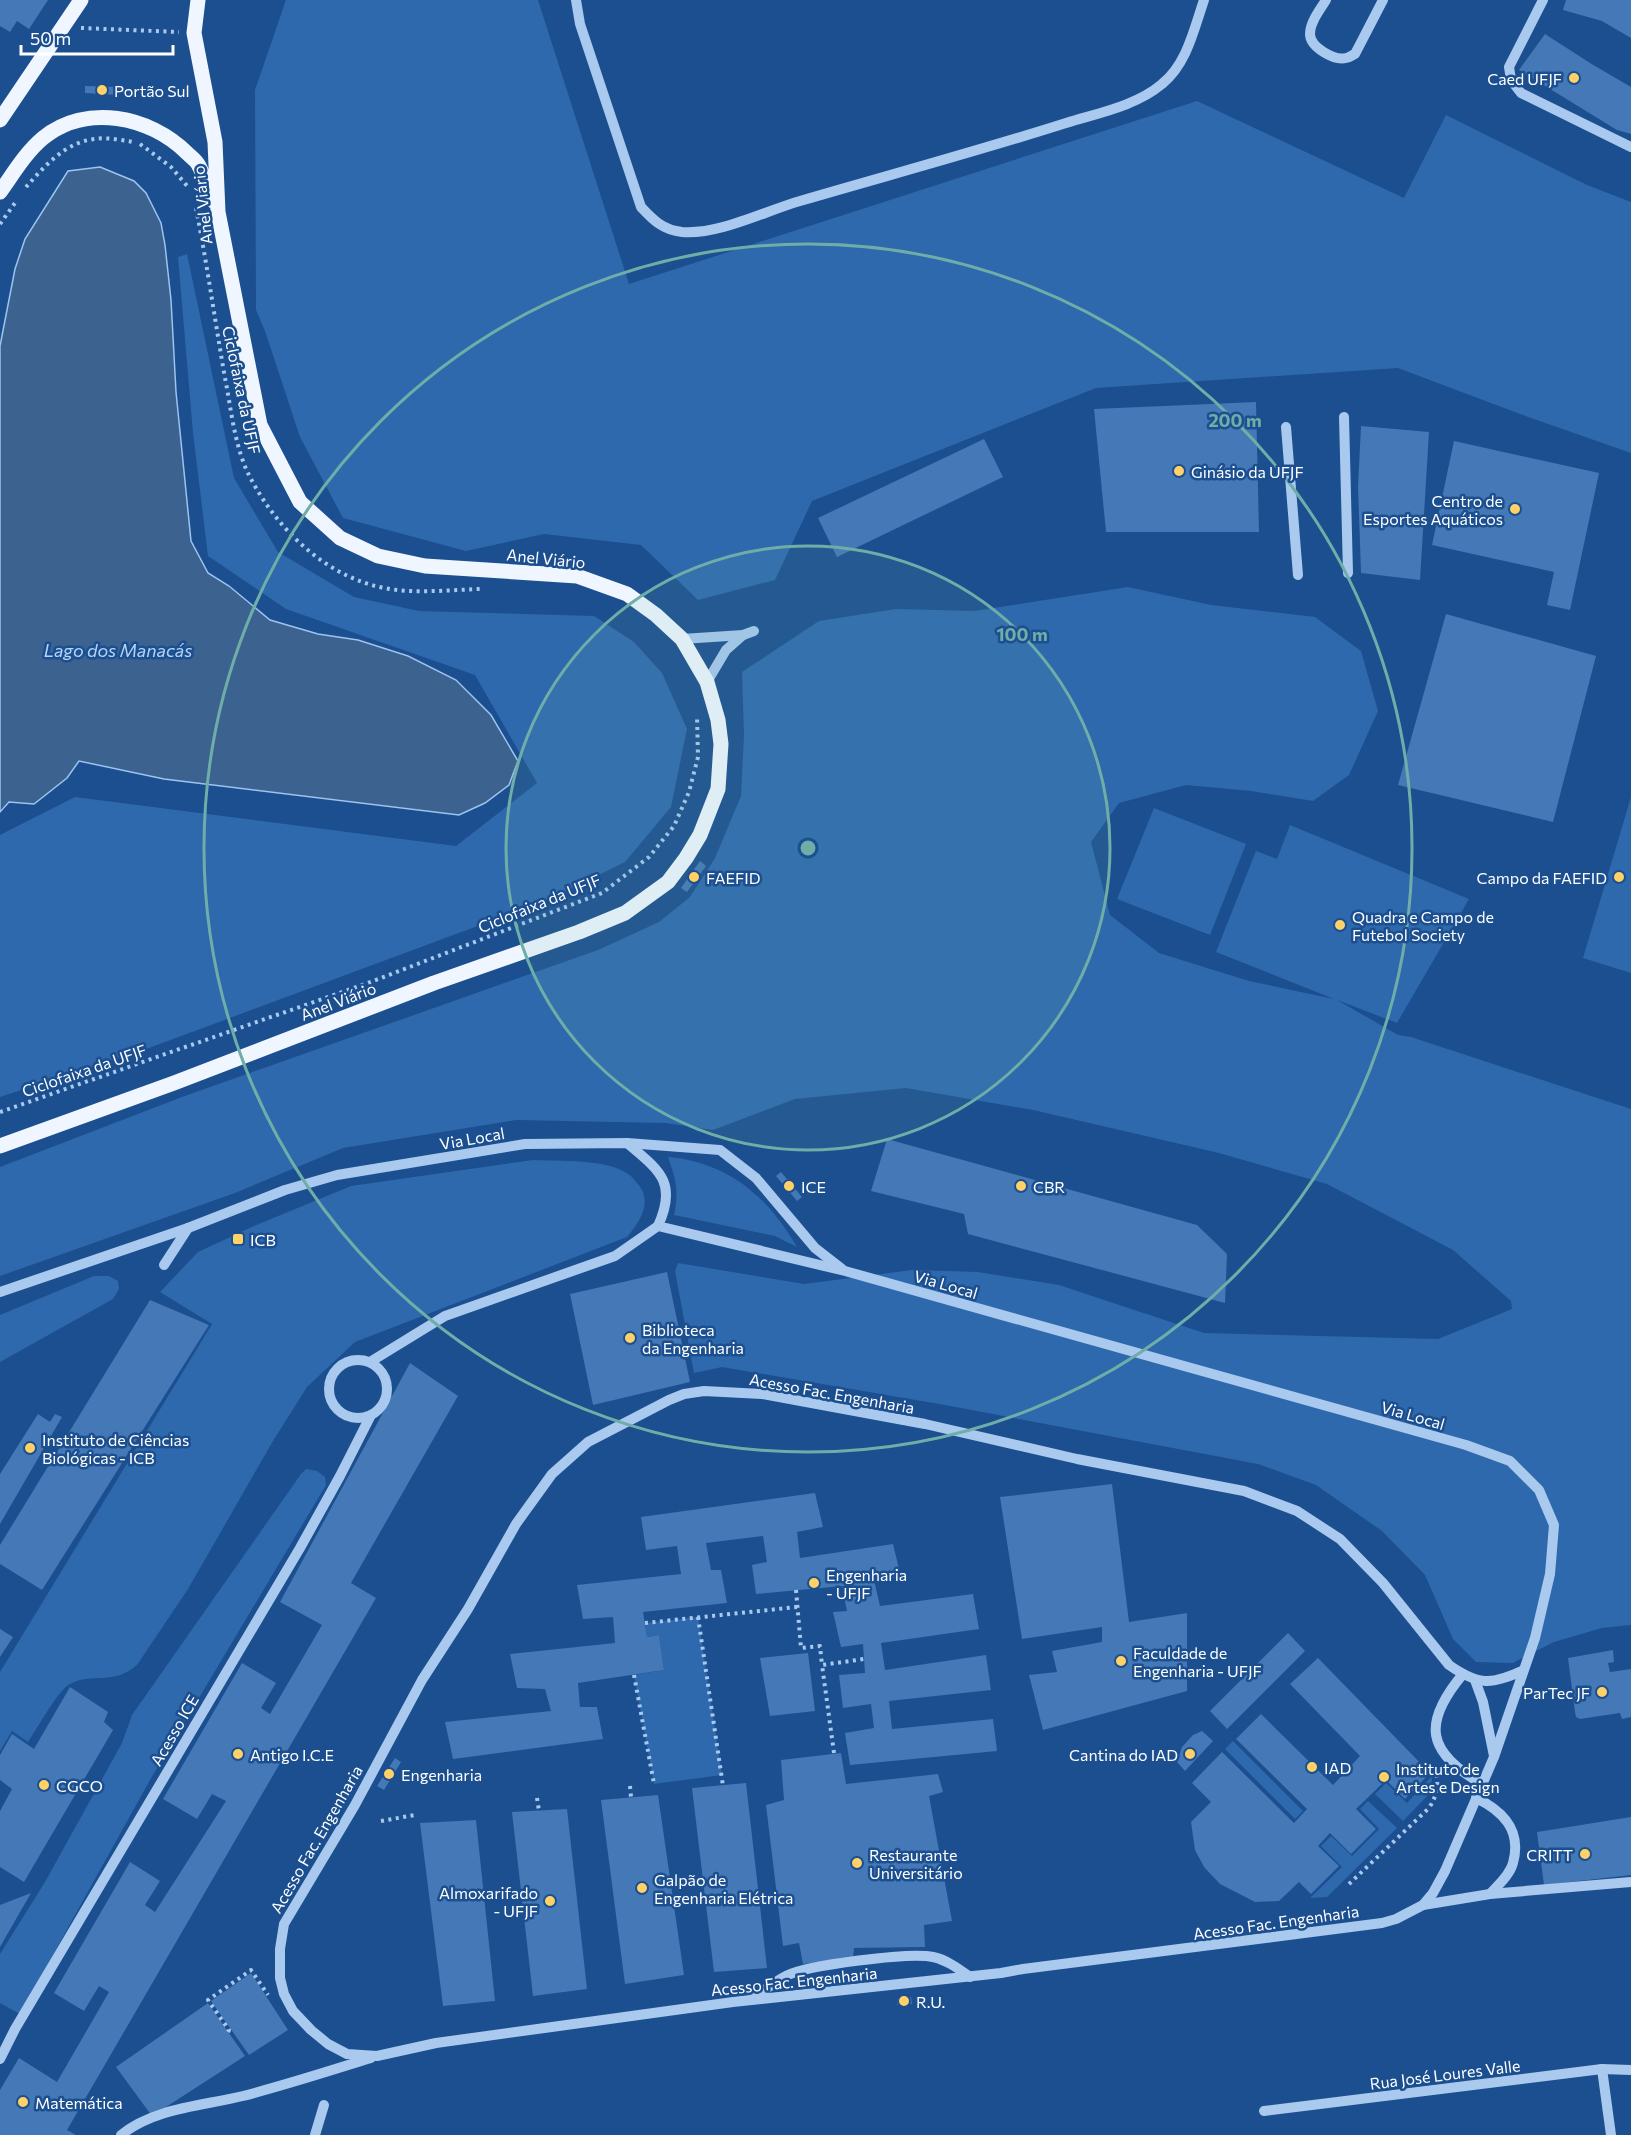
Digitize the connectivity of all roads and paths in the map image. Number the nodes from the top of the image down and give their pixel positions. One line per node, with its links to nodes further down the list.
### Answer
1 (81, 0): 8 (main road)
2 (198, 0): 9 (main road, Anel Viário)
3 (576, 0): 4 (street)
4 (1204, 0)
5 (1326, 0): 6 (street)
6 (1383, 0)
7 (1543, 0): 11 (street)
8 (62, 27): 9 (path); 10 (main road)
9 (194, 33): 17 (main road, Anel Viário)
10 (0, 120)
11 (1631, 147)
12 (26, 188): 14 (path)
13 (0, 192): 17 (main road)
14 (193, 195)
15 (19, 197): 18 (path)
16 (195, 206): 23 (path, Ciclofaixa da UFJF)
17 (218, 212): 24 (main road, Anel Viário)
18 (0, 224)
19 (1344, 417): 21 (street)
20 (1287, 427): 22 (street)
21 (1348, 573)
22 (1298, 575)
23 (488, 589)
24 (681, 639): 25 (main road, Anel Viário); 25 (street)
25 (706, 682): 29 (main road, Anel Viário)
26 (696, 707): 27 (path, Ciclofaixa da UFJF)
27 (0, 1112)
28 (627, 1143): 30 (street); 31 (street, Via Local); 33 (street, Via Local)
29 (0, 1146)
30 (658, 1226): 33 (street); 35 (street)
31 (188, 1228): 32 (street); 34 (street, Via Local)
32 (164, 1265)
33 (845, 1271): 43 (street, Via Local)
34 (0, 1292)
35 (370, 1362): 36 (street); 36 (street)
36 (371, 1415): 69 (street, Acesso ICE)
37 (796, 1590): 38 (path)
38 (797, 1607): 39 (path); 42 (path)
39 (698, 1617): 40 (path); 53 (path)
40 (645, 1623)
41 (864, 1659): 42 (path)
42 (822, 1665): 47 (path)
43 (1524, 1670): 46 (street); 48 (street, Acesso Fac. Engenharia)
44 (634, 1674): 50 (path)
45 (1463, 1674): 46 (street, Acesso Fac. Engenharia); 51 (street); 65 (street, Acesso Fac. Engenharia)
46 (1475, 1680): 48 (street)
47 (834, 1754)
48 (1494, 1757): 51 (street, Acesso Fac. Engenharia)
49 (1434, 1764): 61 (path)
50 (654, 1784)
51 (1482, 1784): 56 (street, Acesso Fac. Engenharia)
52 (630, 1786): 54 (path)
53 (723, 1786)
54 (632, 1797)
55 (537, 1798): 57 (path)
56 (1476, 1798): 62 (street); 63 (street, Acesso Fac. Engenharia)
57 (539, 1811)
58 (415, 1815): 59 (path)
59 (381, 1821)
60 (1631, 1882): 62 (street)
61 (1349, 1884)
62 (1490, 1894): 63 (street)
63 (1423, 1905): 64 (street, Acesso Fac. Engenharia)
64 (970, 1977): 66 (street, Acesso Fac. Engenharia); 66 (street)
65 (284, 1994): 67 (path); 68 (street, Acesso Fac. Engenharia)
66 (751, 2000): 68 (street, Acesso Fac. Engenharia)
67 (228, 2032)
68 (377, 2056): 74 (street)
69 (0, 2059)
70 (1602, 2069): 71 (street, Rua José Loures Valle); 73 (street, Rua José Loures Valle); 76 (street)
71 (1631, 2070)
72 (324, 2105): 75 (street)
73 (1264, 2111)
74 (121, 2135)
75 (315, 2135)
76 (1611, 2135)

